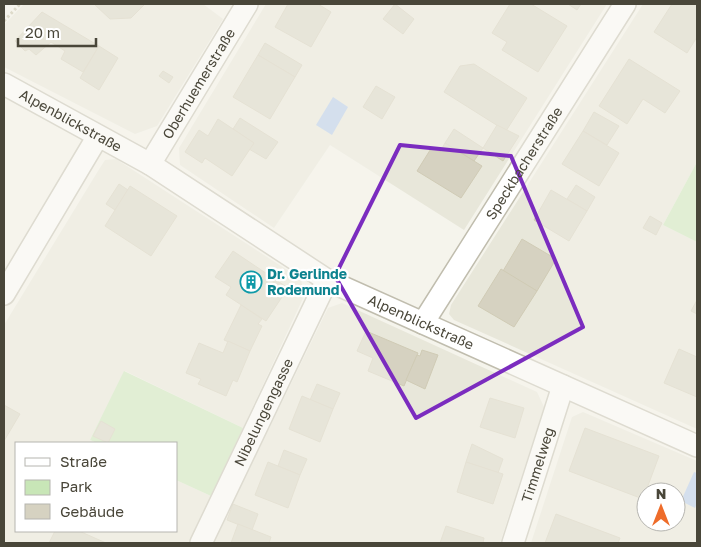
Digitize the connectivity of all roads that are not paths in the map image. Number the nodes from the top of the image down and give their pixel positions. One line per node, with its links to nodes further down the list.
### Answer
1 (247, 4): 5 (street, Oberhuemerstraße)
2 (625, 4): 8 (street, Speckbacherstraße)
3 (4, 84): 4 (street, Alpenblickstraße)
4 (98, 136): 5 (street, Alpenblickstraße); 7 (street)
5 (150, 164): 6 (street, Alpenblickstraße)
6 (327, 280): 8 (street, Alpenblickstraße); 11 (street, Nibelungengasse)
7 (4, 294)
8 (423, 323): 9 (street, Alpenblickstraße)
9 (563, 386): 10 (street, Alpenblickstraße); 12 (street, Timmelweg)
10 (697, 446)
11 (201, 543)
12 (513, 543)

